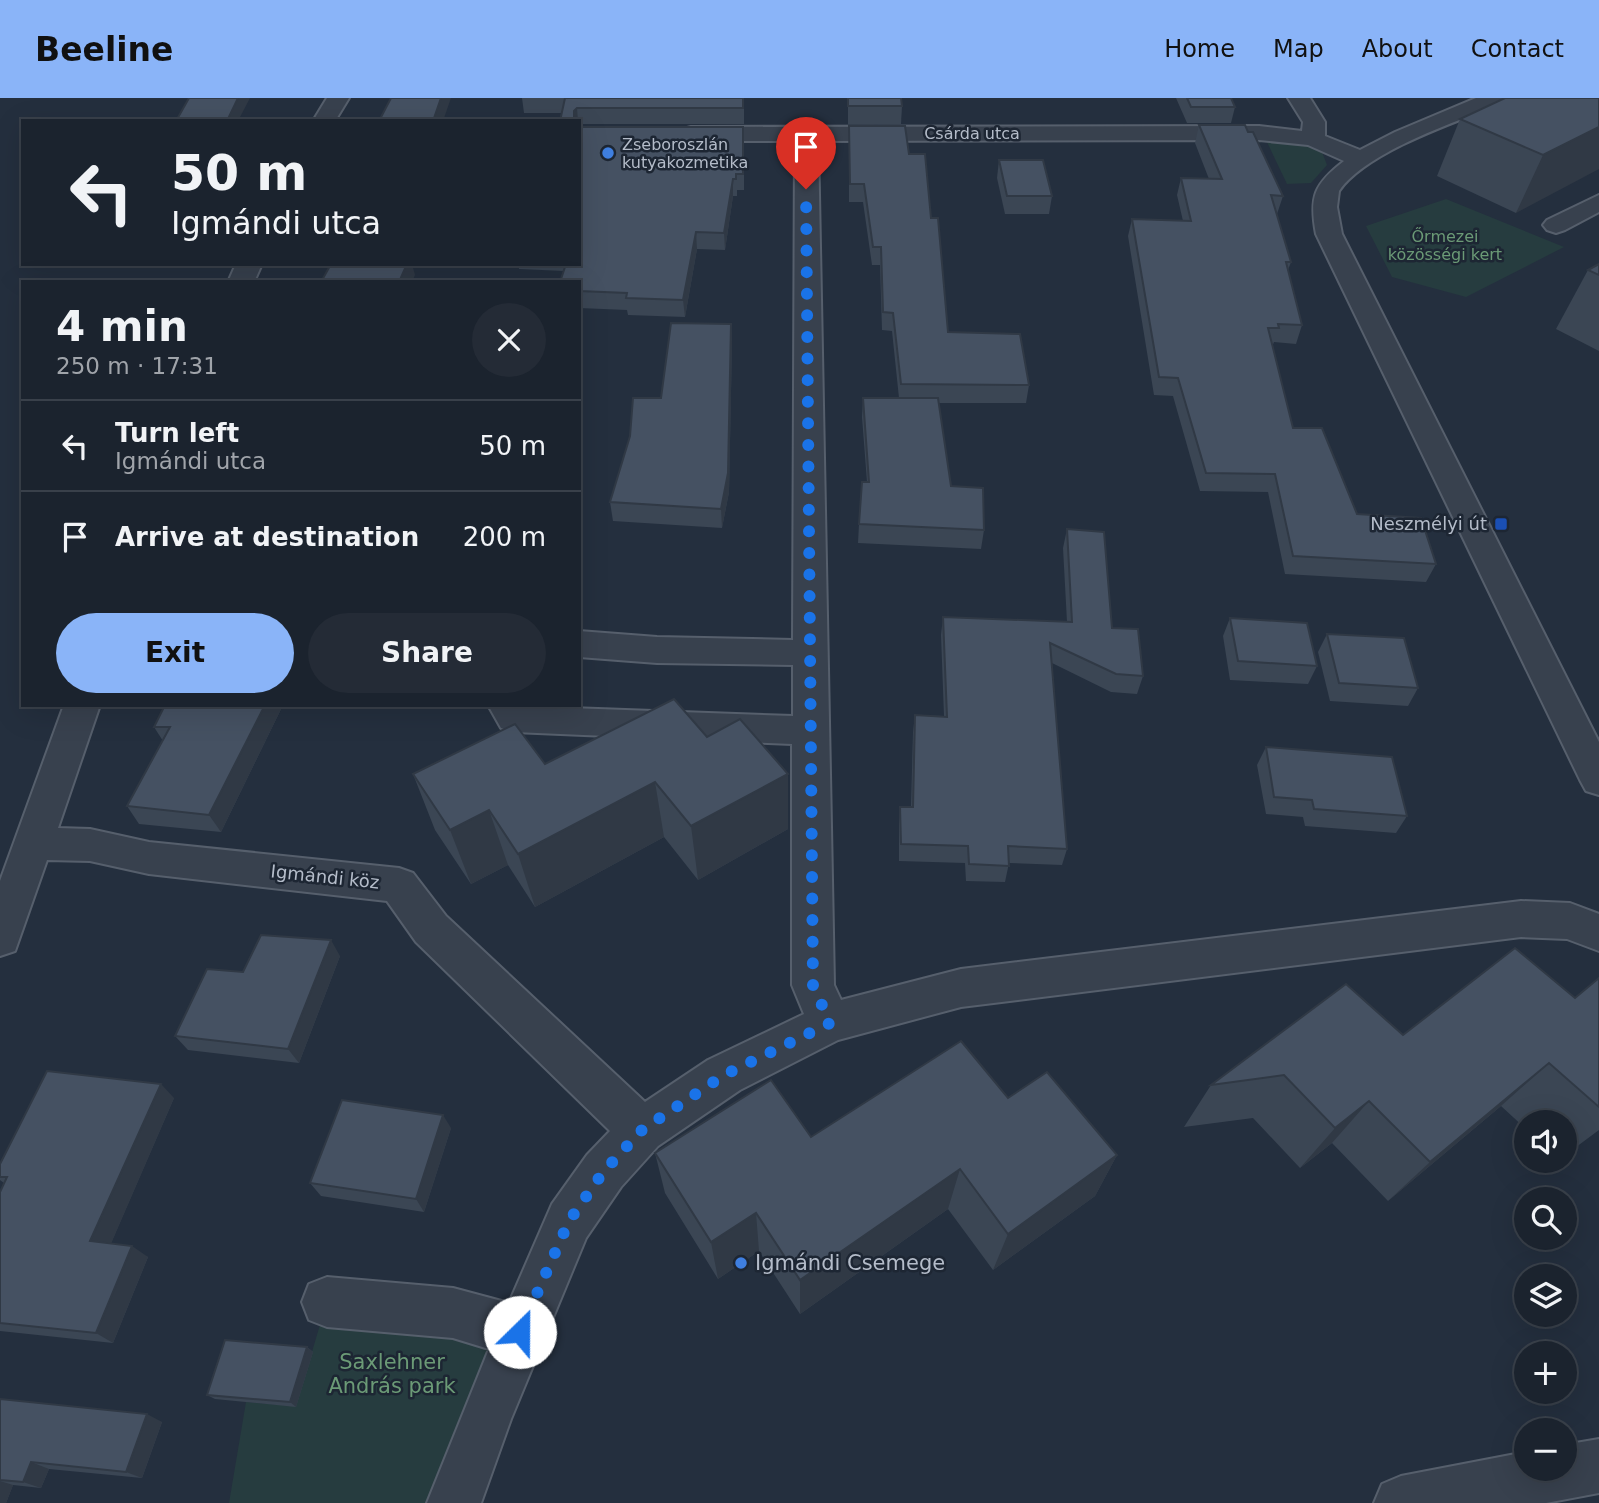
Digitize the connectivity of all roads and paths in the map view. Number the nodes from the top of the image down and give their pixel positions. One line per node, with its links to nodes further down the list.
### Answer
1 (338, 98): 4 (street)
2 (1299, 98): 7 (street)
3 (1496, 98): 8 (street)
4 (325, 119)
5 (662, 134): 6 (street, Csárda utca)
6 (806, 134): 7 (street, Csárda utca); 12 (street)
7 (1313, 139): 8 (street, Csárda utca)
8 (1360, 159): 16 (street)
9 (1599, 202): 10 (street)
10 (1556, 225)
11 (581, 644): 12 (street)
12 (810, 653): 15 (street)
13 (81, 707): 17 (street)
14 (507, 707): 15 (street)
15 (811, 730): 20 (street)
16 (1599, 780)
17 (33, 842): 19 (street); 21 (street, Igmándi köz)
18 (1589, 919): 20 (street)
19 (0, 938)
20 (830, 1023): 21 (street)
21 (642, 1130): 23 (street)
22 (327, 1301): 23 (street)
23 (520, 1332): 25 (street)
24 (1599, 1466): 26 (street)
25 (454, 1503)
26 (1401, 1503)

